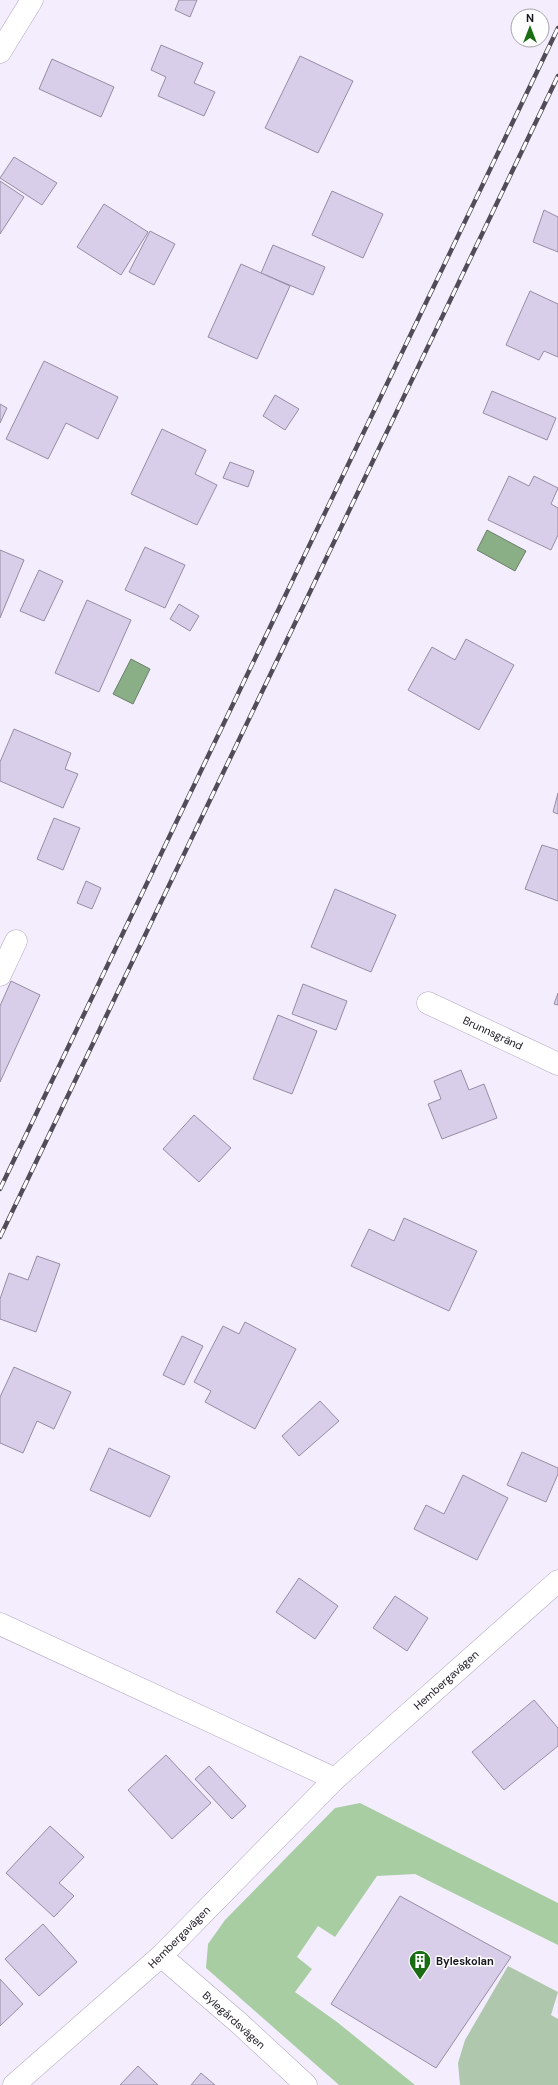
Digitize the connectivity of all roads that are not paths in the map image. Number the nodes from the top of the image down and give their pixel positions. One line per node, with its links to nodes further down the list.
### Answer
1 (32, 0): 2 (street)
2 (0, 52)
3 (16, 941): 4 (street)
4 (2, 967)
5 (428, 1003): 6 (street, Brunnsgränd)
6 (558, 1064)
7 (558, 1581): 9 (street, Hembergavägen)
8 (0, 1624): 9 (street)
9 (335, 1779): 10 (street, Hembergavägen)
10 (161, 1956): 11 (street, Hembergavägen); 12 (street, Bylegårdsvägen)
11 (14, 2085)
12 (306, 2085)

